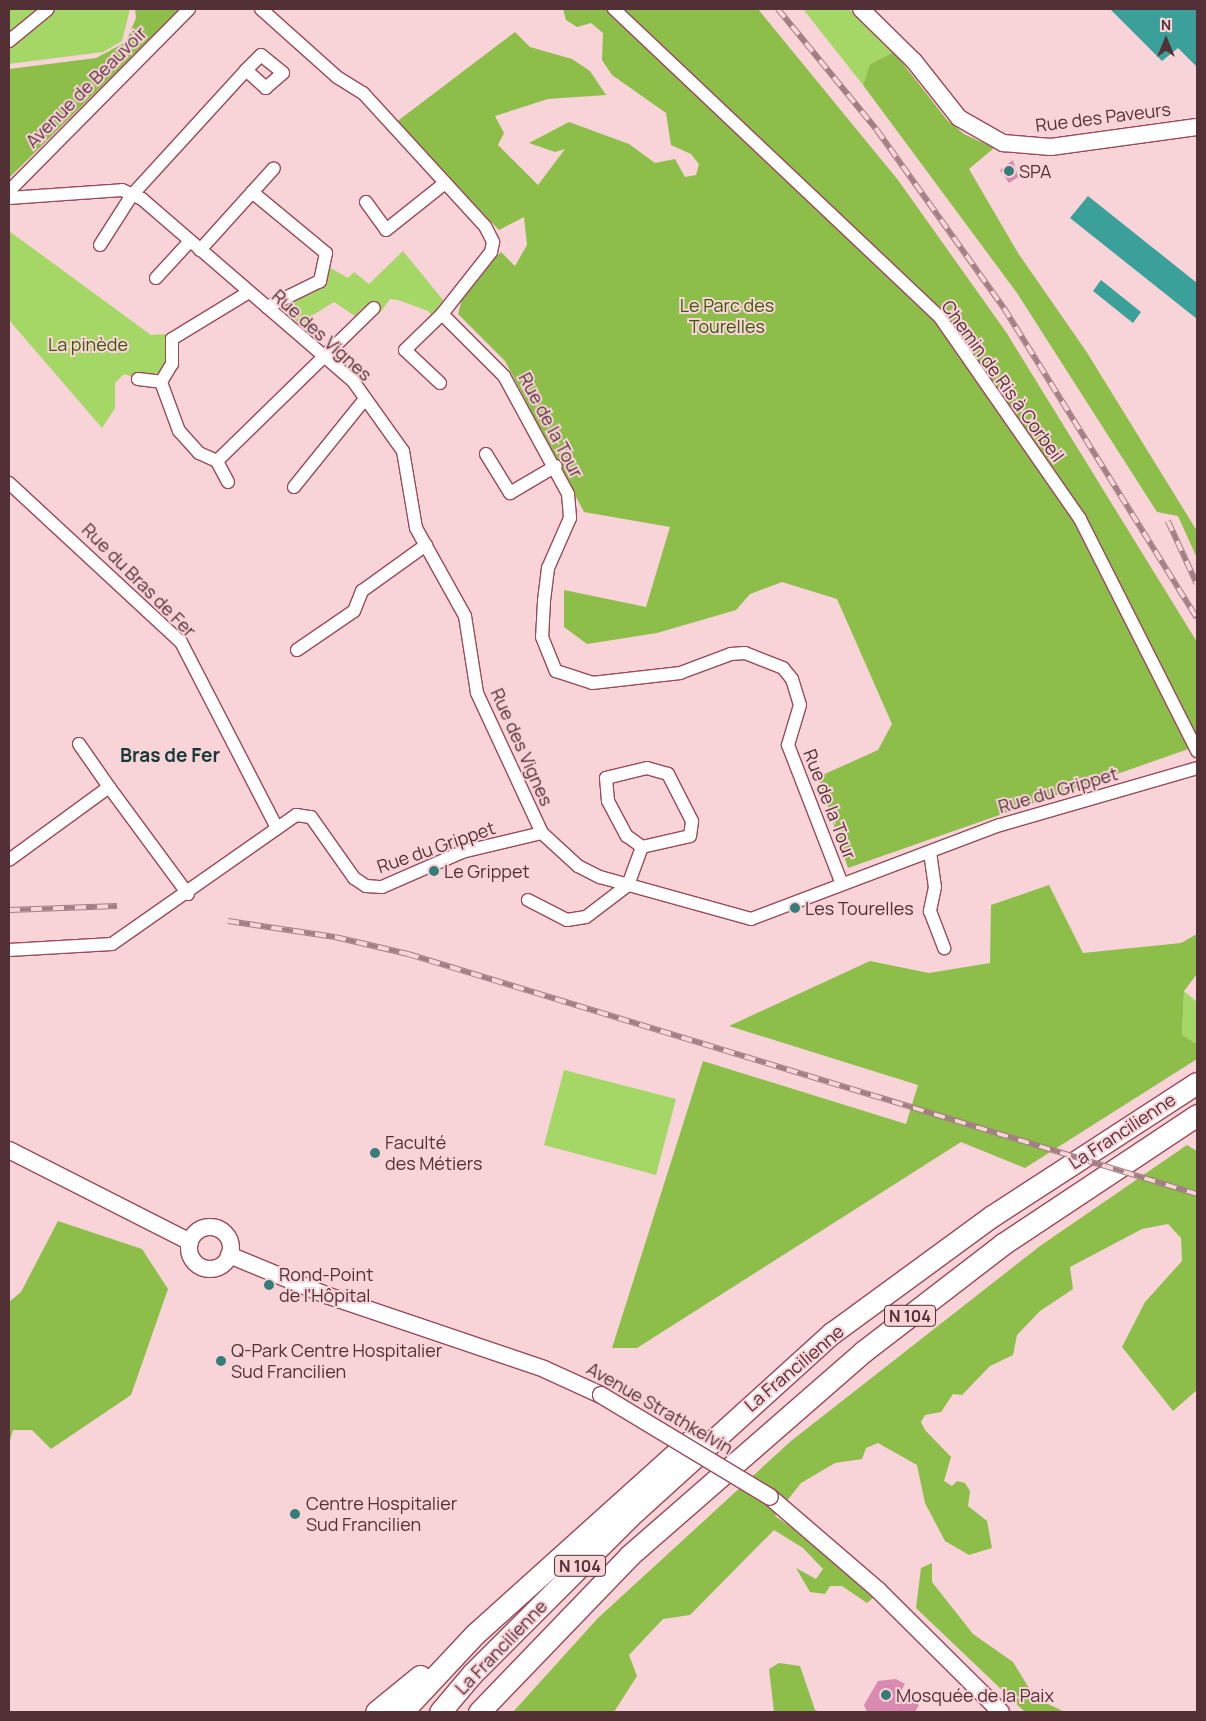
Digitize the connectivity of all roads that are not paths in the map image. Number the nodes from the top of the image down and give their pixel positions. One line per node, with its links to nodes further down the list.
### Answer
1 (48, 9): 6 (street)
2 (189, 9): 11 (street, Avenue de Beauvoir)
3 (262, 9): 10 (street)
4 (614, 9): 38 (street, Chemin de Ris à Corbeil)
5 (861, 9): 8 (street, Rue des Paveurs)
6 (9, 41)
7 (246, 70): 13 (street)
8 (1197, 127)
9 (274, 168): 12 (street)
10 (445, 183): 15 (street); 23 (street)
11 (9, 191)
12 (252, 192): 18 (street); 21 (street)
13 (132, 195): 14 (street, Rue des Vignes); 16 (street, Rue des Vignes); 17 (street)
14 (9, 198)
15 (366, 202)
16 (190, 241): 18 (street, Rue des Vignes); 19 (street)
17 (100, 244)
18 (200, 250): 20 (street, Rue des Vignes)
19 (156, 278)
20 (250, 292): 21 (street, Rue des Vignes); 26 (street)
21 (267, 307): 24 (street, Rue des Vignes)
22 (374, 308): 24 (street)
23 (442, 314): 27 (street); 31 (street, Rue de la Tour)
24 (325, 358): 28 (street, Rue des Vignes); 30 (street)
25 (138, 379): 26 (street)
26 (161, 382): 30 (street)
27 (440, 383)
28 (365, 399): 34 (street); 35 (street, Rue des Vignes)
29 (486, 454): 31 (street)
30 (217, 461): 32 (street)
31 (556, 466): 46 (street, Rue de la Tour)
32 (228, 482)
33 (9, 483): 41 (street, Rue du Bras de Fer)
34 (294, 487)
35 (426, 545): 36 (street); 42 (street, Rue des Vignes)
36 (296, 650)
37 (78, 744): 40 (street)
38 (1197, 751)
39 (1197, 768): 44 (street, Rue du Grippet)
40 (109, 787): 45 (street); 48 (street)
41 (276, 826): 42 (street, Rue du Grippet); 48 (street, Rue du Grippet)
42 (542, 833): 47 (street, Rue du Grippet)
43 (642, 847): 43 (street); 47 (street)
44 (930, 852): 46 (street, Rue du Grippet); 50 (street)
45 (9, 860)
46 (842, 884): 47 (street, Rue du Grippet)
47 (628, 885): 49 (street)
48 (188, 894): 51 (street, Rue du Grippet)
49 (528, 900)
50 (944, 948)
51 (9, 950)
52 (1197, 1083): 59 (highway, La Francilienne / N 104)
53 (1197, 1115): 56 (highway, La Francilienne / N 104)
54 (1197, 1131): 56 (highway)
55 (9, 1150): 57 (street)
56 (1083, 1190): 64 (highway, La Francilienne / N 104)
57 (190, 1242): 58 (street); 58 (street)
58 (229, 1255): 65 (street, Avenue Strathkelvin, bridge)
59 (726, 1426): 60 (highway); 63 (highway, La Francilienne / N 104)
60 (475, 1634): 61 (highway); 62 (highway)
61 (376, 1712)
62 (402, 1712)
63 (440, 1712)
64 (478, 1712)
65 (1001, 1712)

